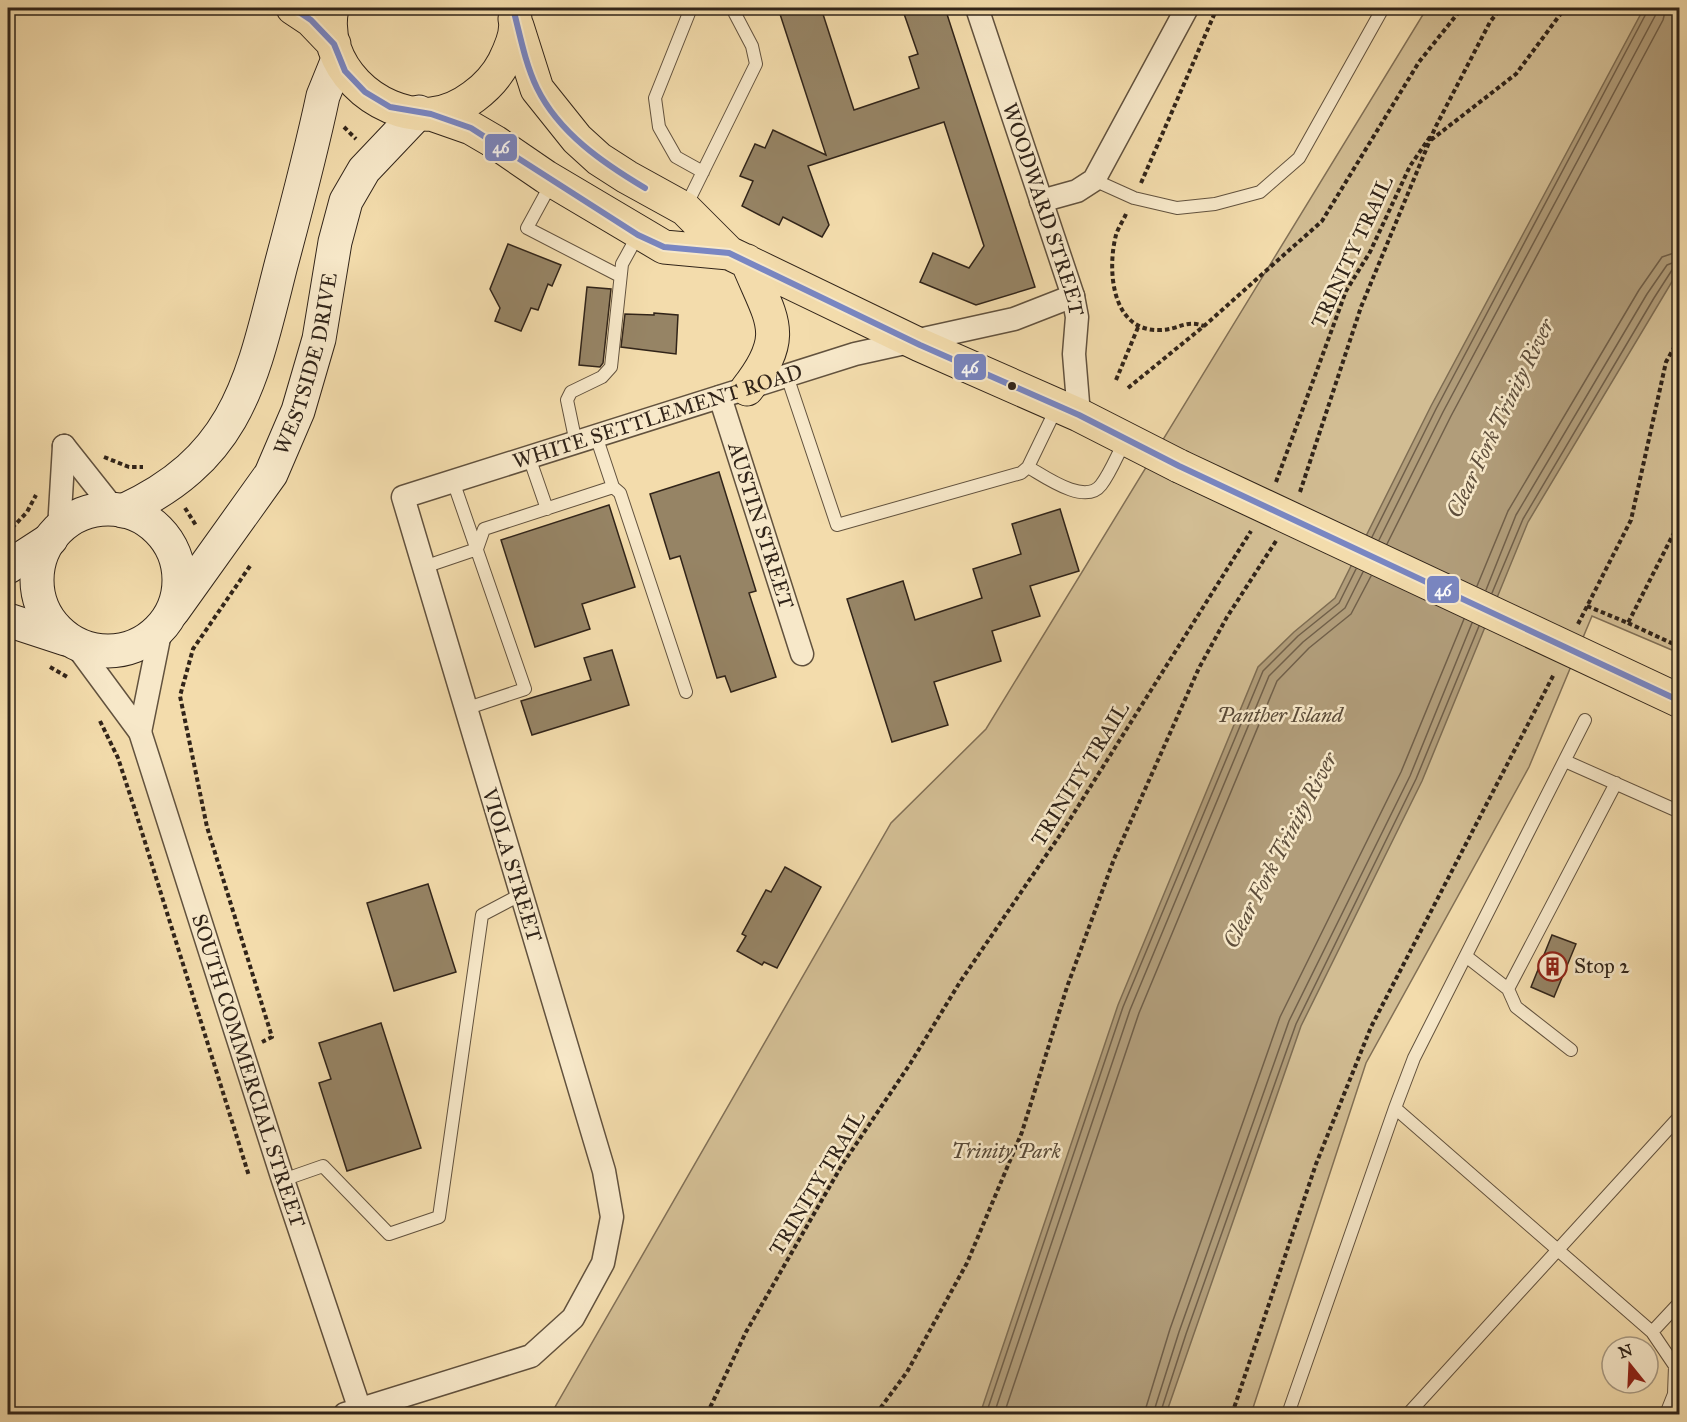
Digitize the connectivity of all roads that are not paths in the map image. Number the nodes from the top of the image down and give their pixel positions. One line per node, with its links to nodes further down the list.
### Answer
1 (293, 8): 9 (main road)
2 (332, 8): 9 (main road)
3 (691, 8): 11 (lane)
4 (732, 8): 11 (lane)
5 (977, 8): 14 (street, WOODWARD STREET)
6 (1187, 8): 12 (street)
7 (1383, 8): 12 (lane)
8 (516, 13): 10 (main road); 15 (main road)
9 (336, 52): 10 (main road); 32 (main road)
10 (425, 113): 13 (main road); 37 (main road, WESTSIDE DRIVE)
11 (703, 172): 15 (lane)
12 (1094, 180): 14 (street)
13 (552, 181): 16 (main road); 18 (lane)
14 (1041, 201): 19 (street, WOODWARD STREET)
15 (685, 209): 17 (main road)
16 (638, 235): 17 (main road); 18 (lane)
17 (738, 257): 20 (main road); 22 (main road)
18 (620, 276): 25 (lane)
19 (1072, 297): 20 (street, WHITE SETTLEMENT ROAD); 23 (street, WOODWARD STREET)
20 (915, 342): 21 (street, WHITE SETTLEMENT ROAD); 23 (main road)
21 (787, 376): 22 (street, WHITE SETTLEMENT ROAD); 27 (lane)
22 (733, 393): 25 (street, WHITE SETTLEMENT ROAD); 40 (street, AUSTIN STREET)
23 (1069, 410): 24 (main road); 27 (lane)
24 (1126, 438): 27 (lane); 42 (main road, bridge)
25 (586, 439): 26 (street, WHITE SETTLEMENT ROAD); 29 (lane)
26 (529, 457): 28 (street, WHITE SETTLEMENT ROAD); 31 (lane)
27 (1028, 467)
28 (453, 481): 30 (street, WHITE SETTLEMENT ROAD); 34 (lane)
29 (613, 487): 31 (lane); 41 (lane)
30 (403, 497): 36 (street, VIOLA STREET)
31 (547, 509): 34 (lane)
32 (119, 510): 33 (main road); 33 (street); 37 (main road)
33 (55, 534): 35 (main road); 39 (main road)
34 (477, 549): 36 (lane); 43 (lane)
35 (8, 567)
36 (424, 567): 43 (street, VIOLA STREET)
37 (167, 619): 39 (main road); 45 (street, SOUTH COMMERCIAL STREET)
38 (8, 620): 39 (main road)
39 (71, 641): 45 (street, SOUTH COMMERCIAL STREET)
40 (802, 654)
41 (686, 692)
42 (1680, 700)
43 (465, 710): 49 (street, VIOLA STREET)
44 (1586, 720): 46 (lane)
45 (140, 732): 55 (street, SOUTH COMMERCIAL STREET)
46 (1565, 761): 47 (lane); 50 (lane)
47 (1616, 783): 48 (lane); 51 (lane)
48 (1680, 812)
49 (520, 895): 55 (lane); 60 (street, VIOLA STREET)
50 (1467, 957): 51 (lane); 53 (lane)
51 (1508, 989): 52 (lane)
52 (1571, 1050)
53 (1395, 1108): 56 (lane); 61 (lane)
54 (1680, 1116): 56 (lane)
55 (283, 1180): 60 (street, SOUTH COMMERCIAL STREET)
56 (1558, 1250): 58 (lane); 62 (lane)
57 (1680, 1302): 58 (lane)
58 (1652, 1332): 59 (lane)
59 (1677, 1365): 63 (lane)
60 (352, 1412)
61 (1288, 1414)
62 (1408, 1414)
63 (1666, 1414)

